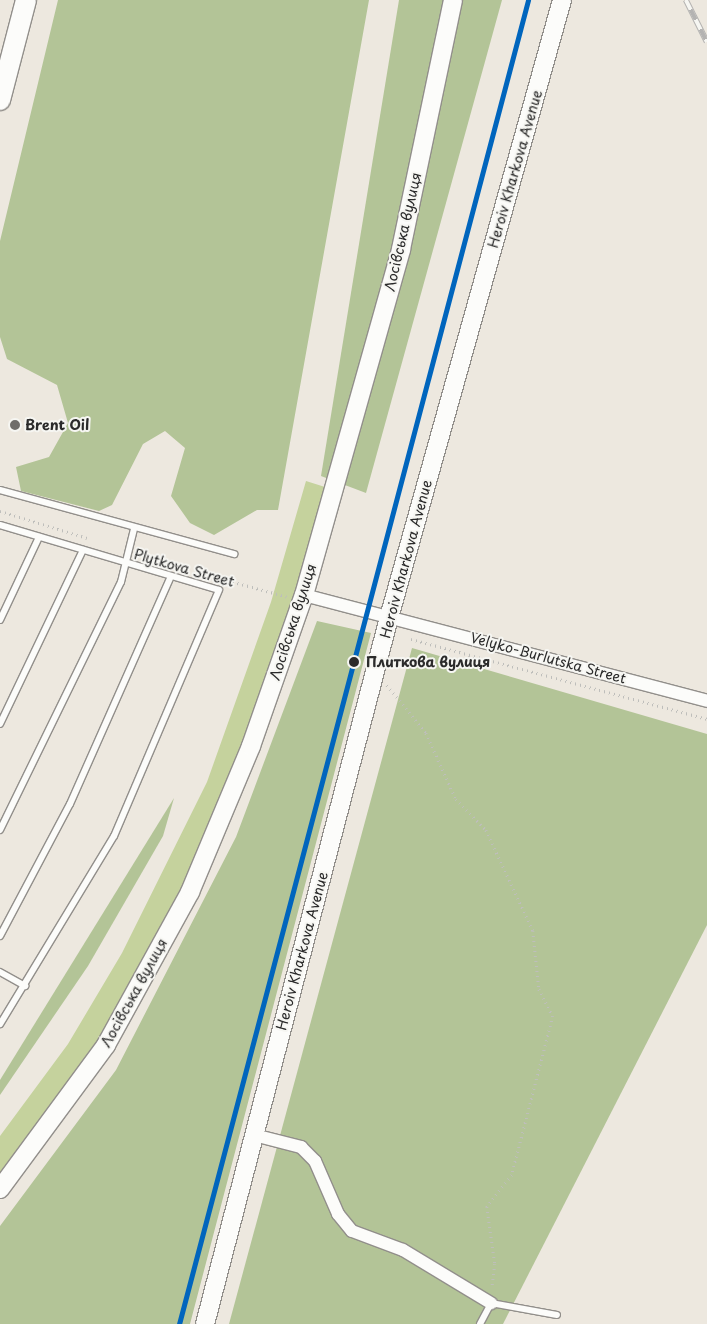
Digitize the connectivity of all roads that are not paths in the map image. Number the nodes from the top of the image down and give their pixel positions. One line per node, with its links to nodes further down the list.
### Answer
1 (26, 0): 4 (main road)
2 (453, 0): 13 (street, Лосівська вулиця)
3 (562, 0): 14 (street, Heroiv Kharkova Avenue)
4 (0, 100)
5 (0, 490): 7 (lane)
6 (0, 525): 8 (lane)
7 (134, 529): 10 (lane); 11 (lane)
8 (39, 537): 9 (lane); 15 (lane)
9 (83, 550): 11 (lane); 17 (lane)
10 (234, 554)
11 (123, 562): 12 (lane); 18 (lane)
12 (170, 578): 19 (lane); 21 (lane)
13 (304, 595): 14 (street); 24 (street, Лосівська вулиця)
14 (390, 614): 16 (street, Velyko-Burlutska Street); 23 (street, Heroiv Kharkova Avenue)
15 (0, 620)
16 (707, 701)
17 (0, 724)
18 (0, 830)
19 (0, 936)
20 (0, 972): 21 (lane)
21 (25, 986): 22 (lane)
22 (0, 1024)
23 (254, 1135): 25 (street); 27 (street, Heroiv Kharkova Avenue)
24 (0, 1189)
25 (491, 1303): 26 (lane); 28 (lane)
26 (557, 1315)
27 (205, 1324)
28 (480, 1324)

